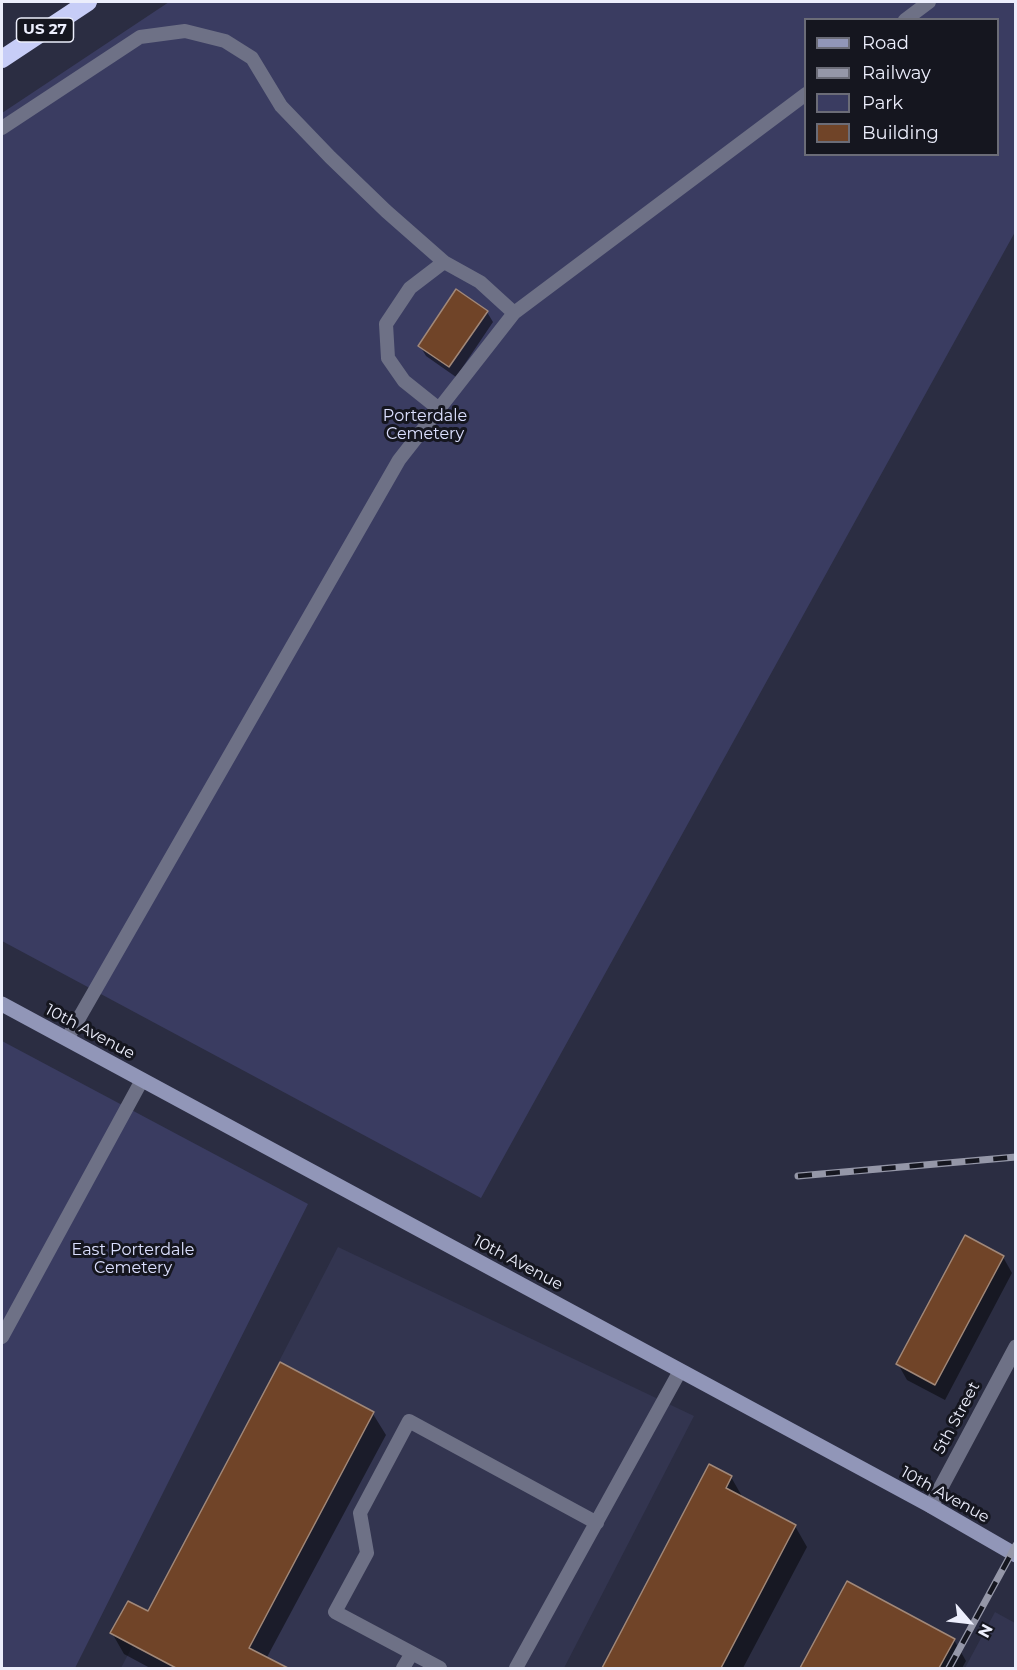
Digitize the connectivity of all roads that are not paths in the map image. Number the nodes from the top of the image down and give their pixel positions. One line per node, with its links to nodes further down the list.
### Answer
1 (88, 2): 4 (highway, US 27)
2 (929, 2): 3 (lane)
3 (908, 18)
4 (2, 58)
5 (804, 96): 8 (lane)
6 (2, 128): 7 (lane)
7 (444, 262): 8 (lane); 9 (lane)
8 (514, 313): 9 (lane)
9 (438, 409): 11 (lane)
10 (2, 1004): 11 (main road, 10th Avenue)
11 (66, 1039): 12 (main road, 10th Avenue)
12 (142, 1080): 13 (lane); 15 (main road, 10th Avenue)
13 (2, 1337)
14 (1016, 1347): 16 (street, 5th Street)
15 (680, 1371): 16 (main road, 10th Avenue); 17 (lane)
16 (931, 1506): 18 (main road, 10th Avenue)
17 (597, 1523): 19 (lane); 22 (lane)
18 (1016, 1555)
19 (412, 1653): 20 (lane); 21 (lane)
20 (403, 1668)
21 (440, 1668)
22 (516, 1668)

